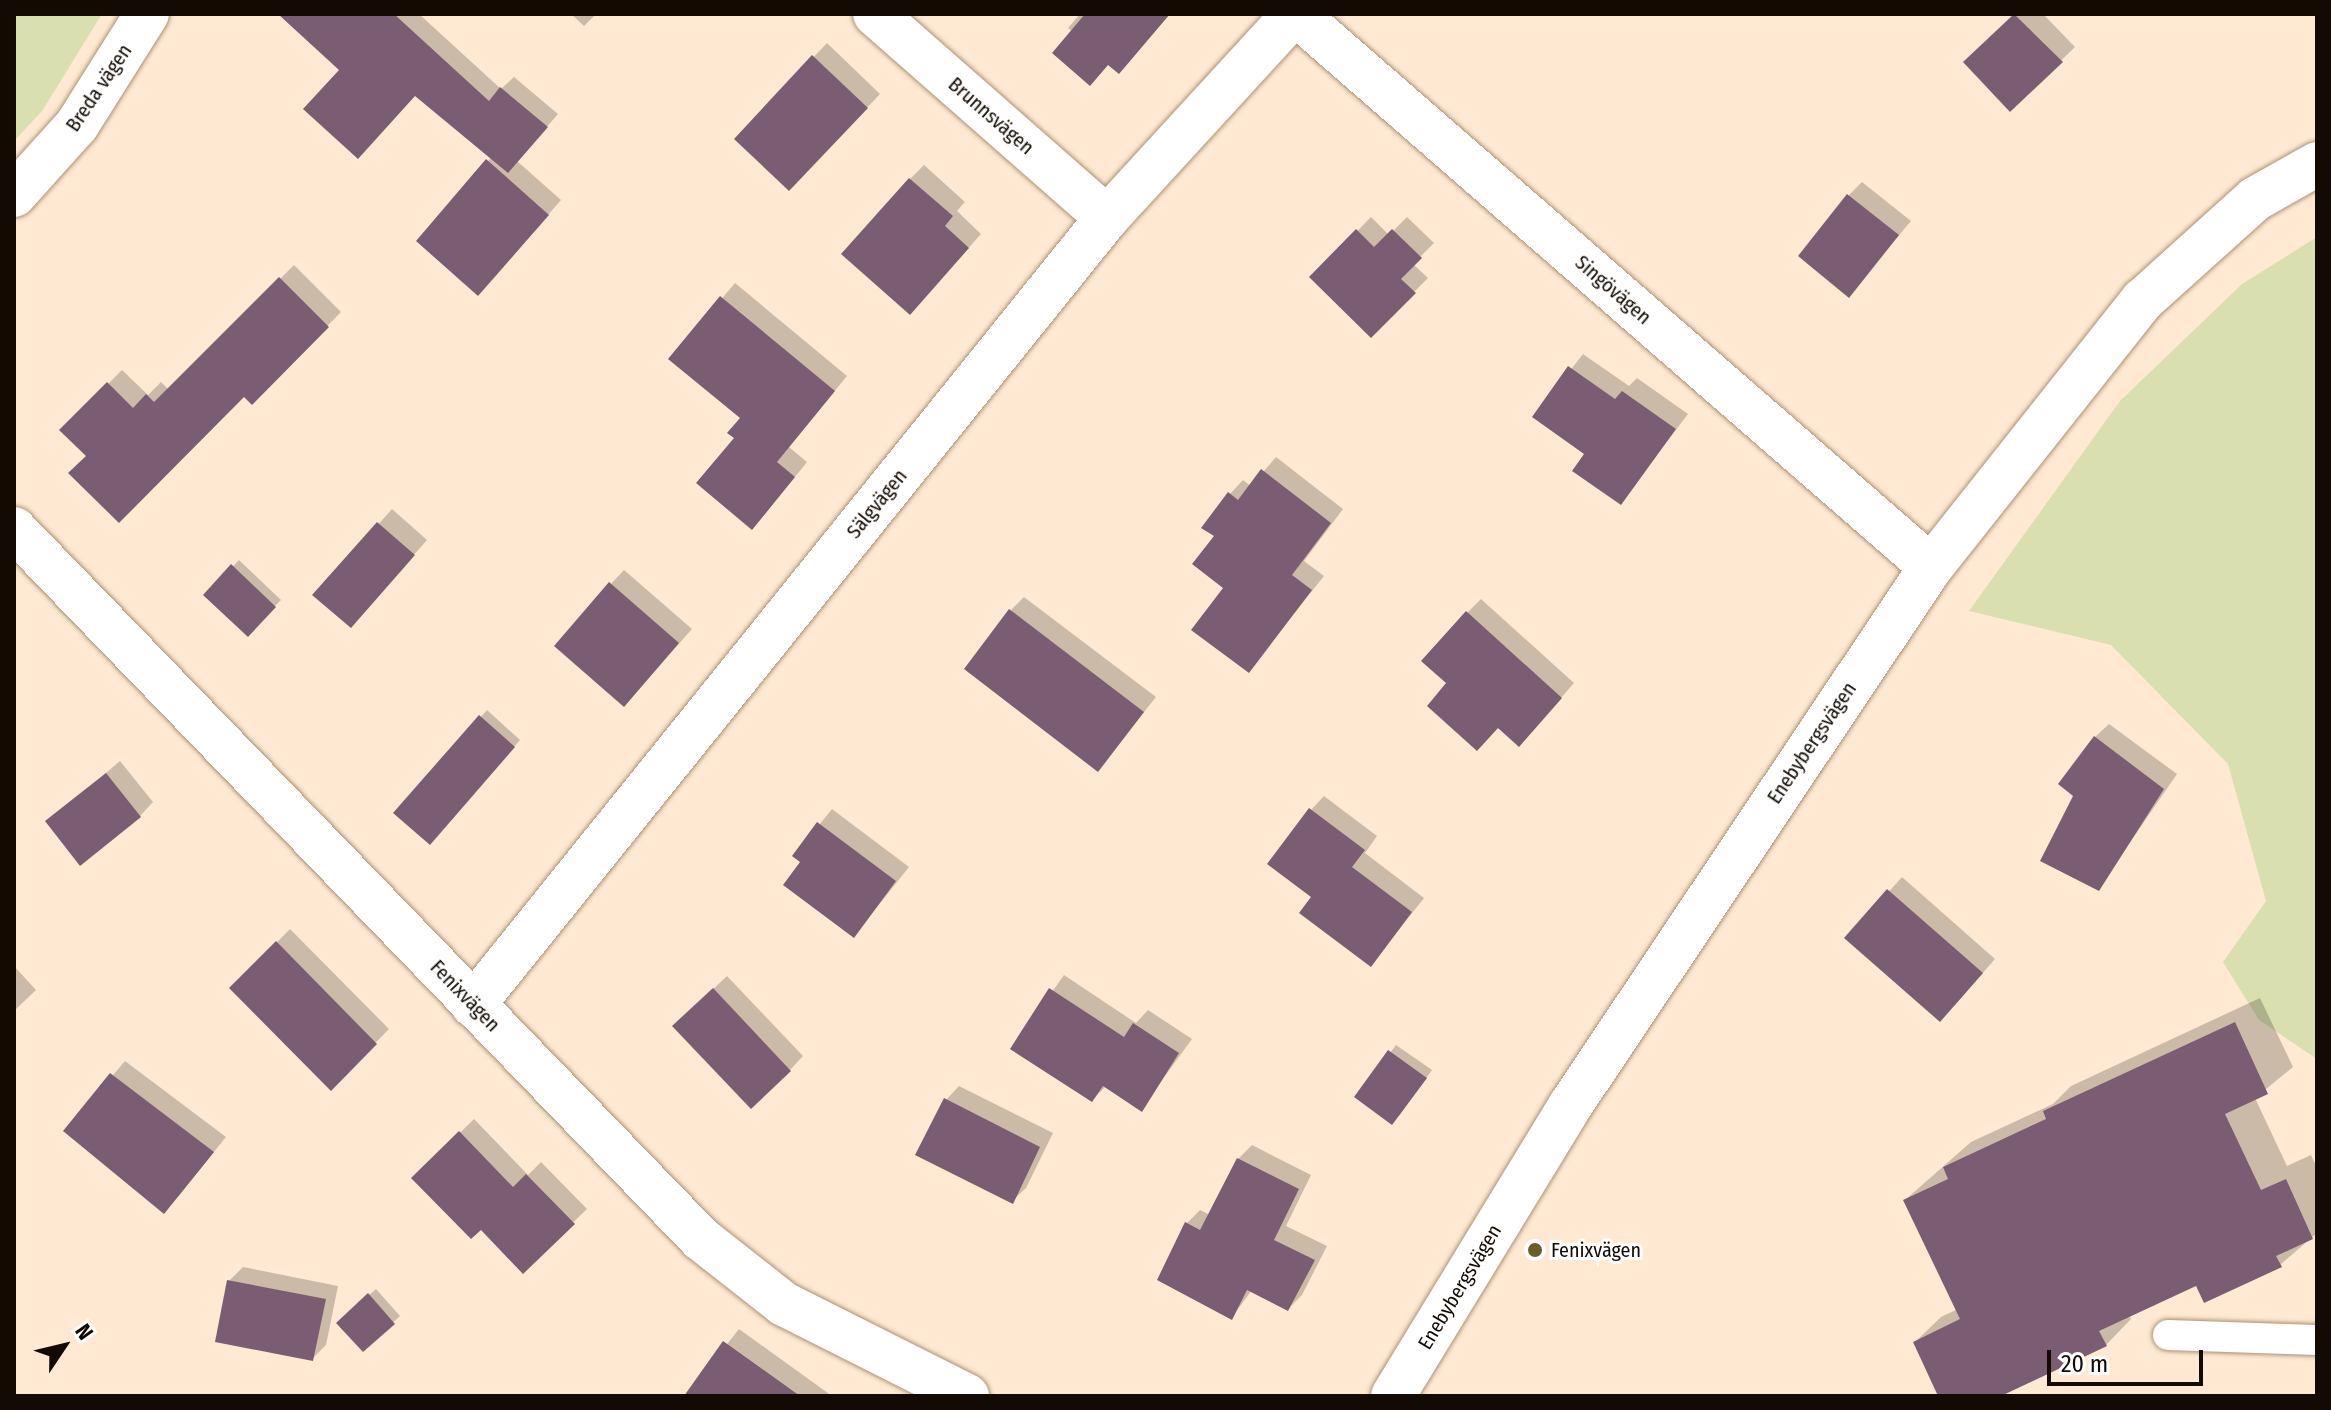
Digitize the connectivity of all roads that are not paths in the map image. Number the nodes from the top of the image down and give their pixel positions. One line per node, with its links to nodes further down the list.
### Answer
1 (147, 14): 5 (street, Breda vägen)
2 (875, 14): 6 (street, Brunnsvägen)
3 (1295, 14): 6 (street, Sälgvägen); 8 (street, Singövägen)
4 (2317, 164): 8 (street, Enebybergsvägen)
5 (14, 195)
6 (1107, 218): 9 (street, Sälgvägen)
7 (14, 529): 9 (street, Fenixvägen)
8 (1931, 567): 13 (street, Enebybergsvägen)
9 (473, 1005): 12 (street, Fenixvägen)
10 (2168, 1335): 11 (lane)
11 (2317, 1340)
12 (967, 1396)
13 (1393, 1396)

